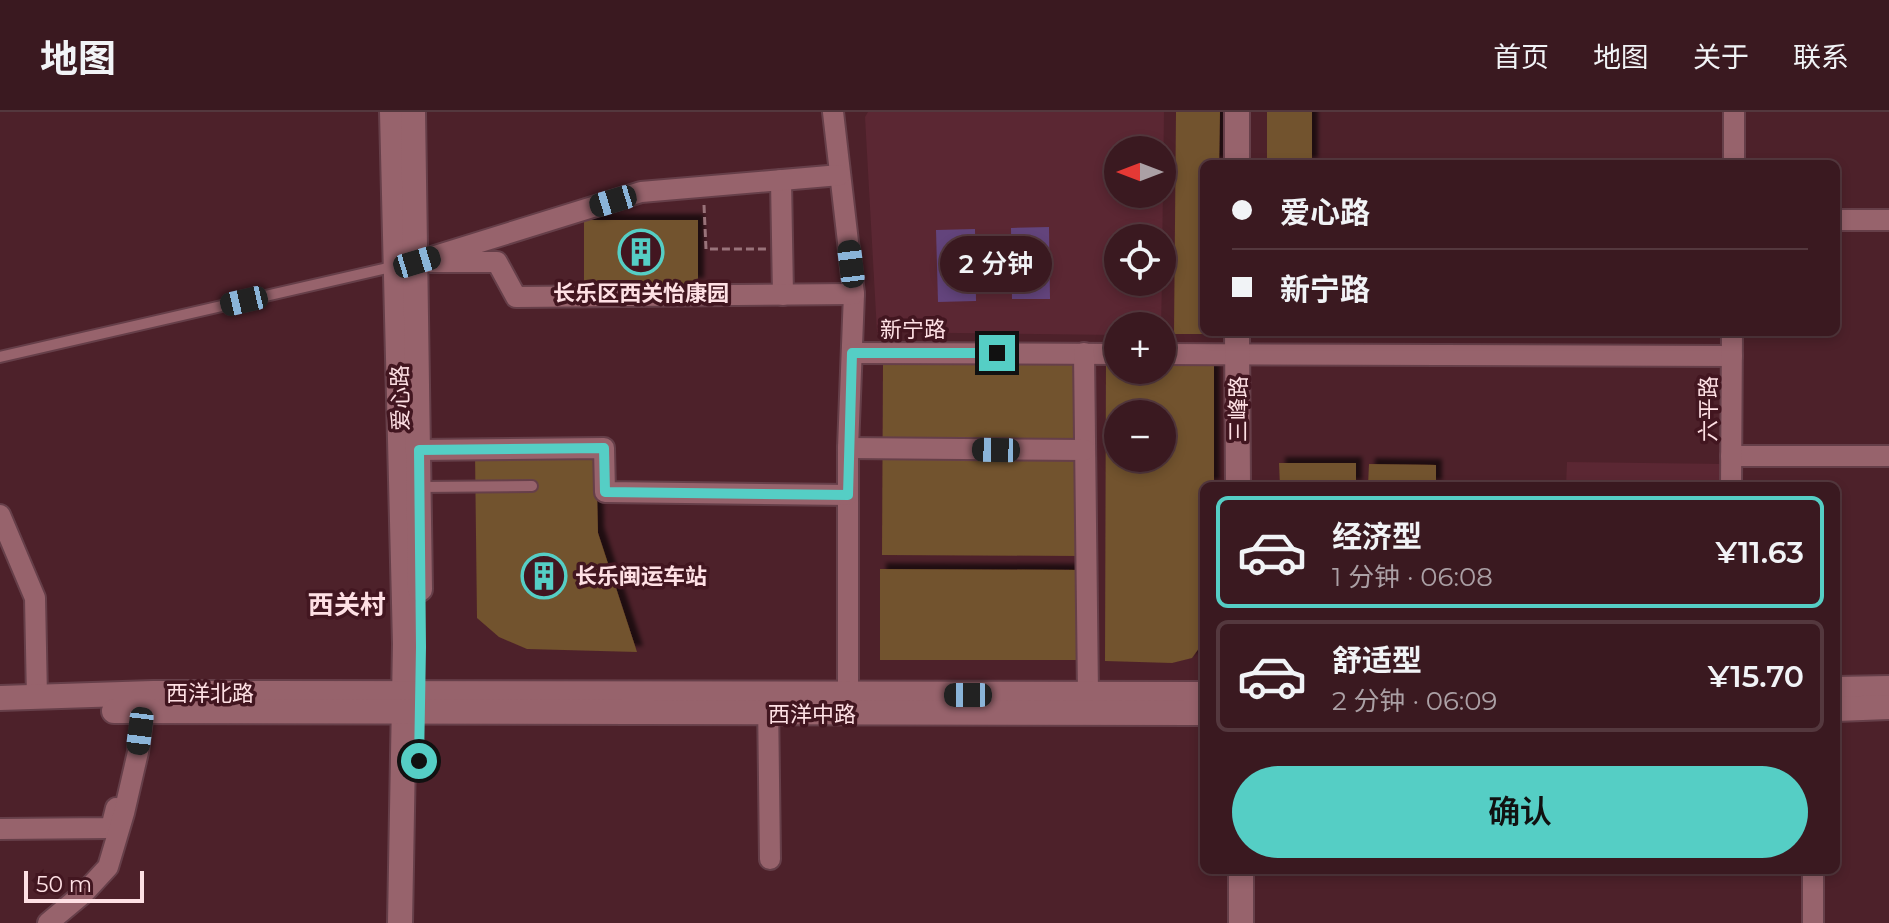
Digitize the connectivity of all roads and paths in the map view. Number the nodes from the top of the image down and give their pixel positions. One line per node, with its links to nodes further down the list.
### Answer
1 (392, 112): 14 (main road, 爱心路)
2 (413, 112): 14 (main road, 爱心路)
3 (833, 112): 8 (street)
4 (1237, 112): 6 (main road)
5 (1734, 112): 7 (street)
6 (1237, 160)
7 (1734, 160)
8 (840, 175): 9 (street); 15 (street)
9 (781, 180): 10 (street); 13 (street)
10 (704, 187): 13 (path); 14 (street)
11 (1840, 220): 12 (street)
12 (1889, 220)
13 (782, 248): 16 (street)
14 (407, 264): 16 (street); 24 (lane); 26 (main road, 爱心路); 43 (main road, 爱心路)
15 (854, 294): 16 (street); 20 (street)
16 (783, 295)
17 (1732, 336): 23 (street, 六平路)
18 (1237, 344): 19 (street); 23 (street); 30 (main road, 三峰路)
19 (1176, 352)
20 (852, 353): 21 (street, 新宁路); 25 (street)
21 (1084, 353): 22 (street, 新宁路); 27 (street)
22 (1104, 354)
23 (1732, 356): 28 (street, 六平路)
24 (0, 357)
25 (848, 448): 27 (street); 34 (street)
26 (419, 450): 33 (main road, 爱心路); 34 (street)
27 (1085, 450): 38 (street)
28 (1731, 456): 29 (street); 31 (street, 六平路)
29 (1889, 456)
30 (1238, 482)
31 (1731, 482)
32 (532, 486): 33 (lane)
33 (419, 487): 43 (main road, 爱心路)
34 (848, 495): 40 (street)
35 (0, 515): 42 (street)
36 (1889, 688): 37 (main road)
37 (1840, 689)
38 (1088, 694): 39 (main road, 西洋中路); 40 (main road, 西洋中路)
39 (1200, 694)
40 (848, 695): 44 (main road, 西洋中路)
41 (0, 698): 42 (main road, 西洋北路)
42 (37, 698): 43 (main road, 西洋北路)
43 (412, 702): 44 (main road, 西洋中路); 47 (main road, 西洋北路); 56 (main road, 爱心路); 57 (main road, 爱心路)
44 (768, 705): 49 (main road, 西洋中路); 52 (street)
45 (1889, 707): 46 (main road)
46 (1840, 709)
47 (143, 711): 48 (main road, 西洋北路); 50 (street)
48 (0, 712)
49 (1200, 713)
50 (138, 752): 51 (street); 55 (street)
51 (0, 829)
52 (770, 859)
53 (1241, 874): 58 (main road)
54 (1813, 874): 59 (street)
55 (48, 923)
56 (400, 923)
57 (416, 923)
58 (1241, 923)
59 (1813, 923)

